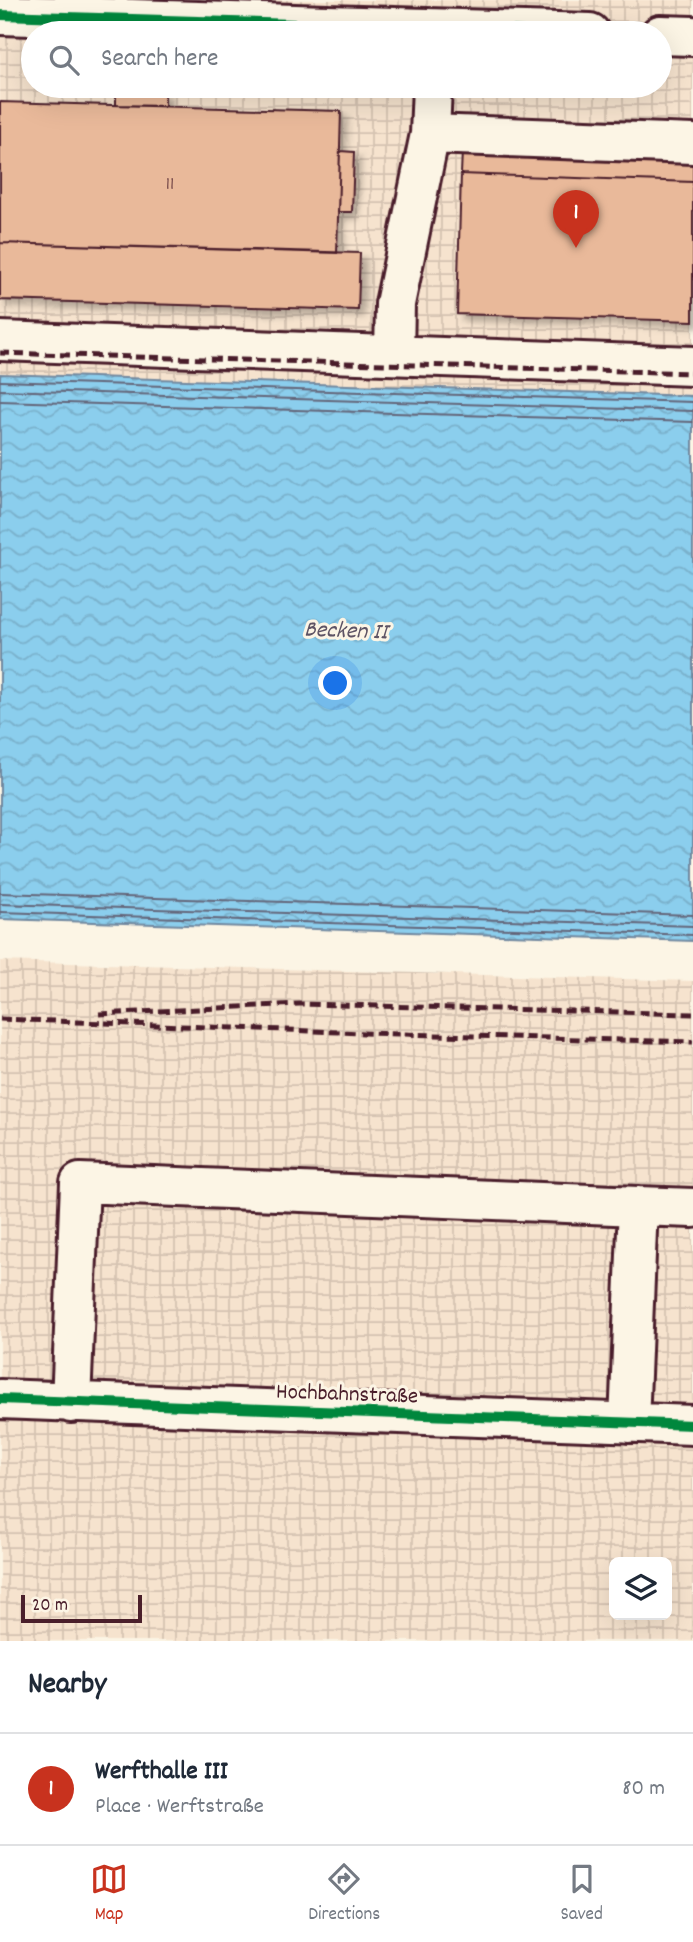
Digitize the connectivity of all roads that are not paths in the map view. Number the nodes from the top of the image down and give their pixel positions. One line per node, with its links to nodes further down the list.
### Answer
1 (0, 15): 2 (street)
2 (162, 21)
3 (672, 35): 4 (street)
4 (693, 36)
5 (432, 98): 6 (street)
6 (430, 134): 7 (street); 9 (street)
7 (693, 144)
8 (0, 341): 9 (street)
9 (394, 355): 10 (street)
10 (693, 366)
11 (638, 1206): 12 (street); 14 (street); 15 (street)
12 (693, 1208)
13 (0, 1399): 14 (street, Hochbahnstraße)
14 (71, 1402): 15 (street, Hochbahnstraße)
15 (629, 1423): 16 (street, Hochbahnstraße)
16 (693, 1425)

